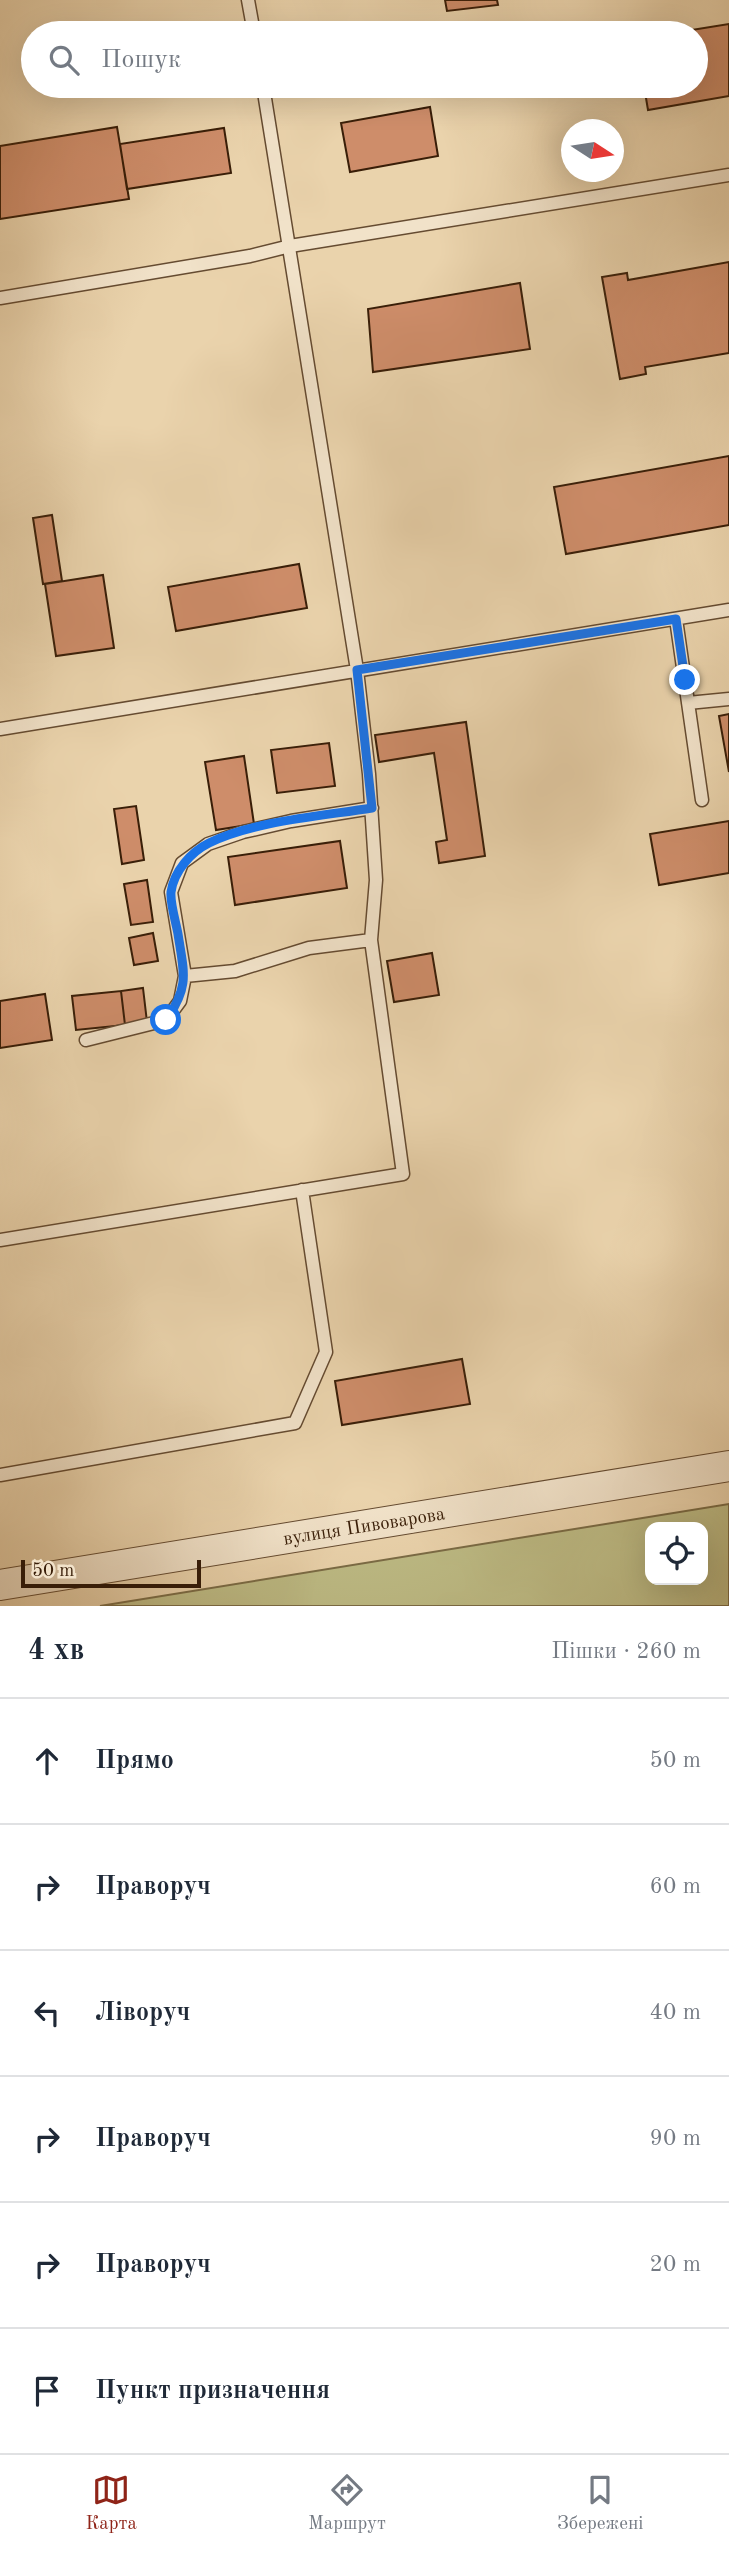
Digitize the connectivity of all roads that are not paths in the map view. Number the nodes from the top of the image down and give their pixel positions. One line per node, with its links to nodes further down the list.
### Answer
1 (248, 0): 2 (lane)
2 (252, 21)
3 (265, 98): 5 (lane)
4 (729, 175): 5 (lane)
5 (290, 246): 6 (lane); 9 (lane)
6 (0, 298)
7 (729, 610): 8 (lane)
8 (676, 619): 9 (lane); 11 (lane)
9 (357, 670): 12 (lane); 14 (lane)
10 (729, 699): 11 (lane)
11 (688, 704): 13 (lane)
12 (0, 729)
13 (702, 800)
14 (372, 808): 15 (lane); 16 (lane)
15 (371, 940): 16 (lane); 18 (lane)
16 (185, 976): 17 (lane)
17 (86, 1040)
18 (302, 1190): 19 (lane); 21 (lane)
19 (0, 1240)
20 (729, 1466): 22 (street, вулиця Пивоварова)
21 (0, 1475)
22 (0, 1585)

